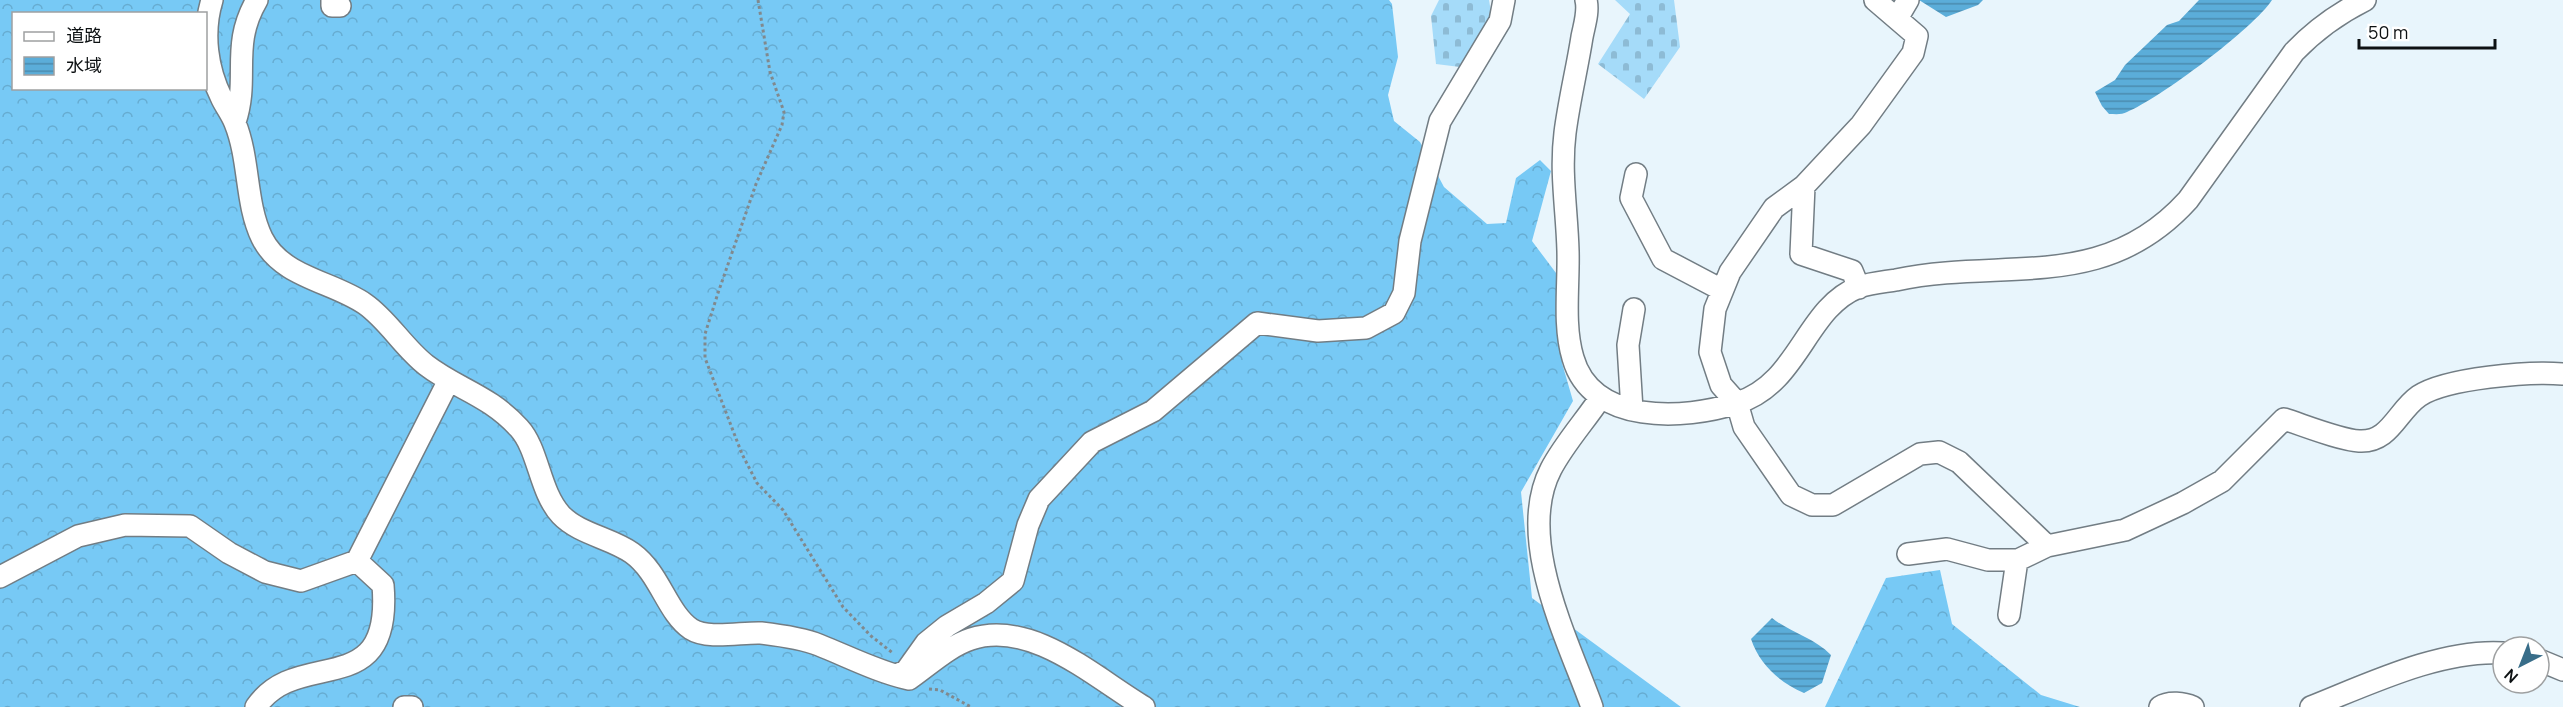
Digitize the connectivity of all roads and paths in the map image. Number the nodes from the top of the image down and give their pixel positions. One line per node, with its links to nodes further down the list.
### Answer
1 (212, 0): 9 (street)
2 (257, 0): 9 (street)
3 (758, 0): 27 (path)
4 (1504, 0): 27 (street)
5 (1586, 0): 17 (street)
6 (1875, 0): 8 (street)
7 (2365, 0): 12 (street)
8 (1903, 9): 11 (street)
9 (235, 122): 16 (street)
10 (1636, 174): 13 (street)
11 (1804, 186): 12 (street); 13 (street)
12 (1859, 288): 18 (street)
13 (1722, 290): 18 (street)
14 (1634, 309): 19 (street)
15 (2563, 374): 20 (street)
16 (449, 380): 23 (street); 27 (street)
17 (1601, 397): 19 (street); 33 (street)
18 (1737, 403): 19 (street); 20 (street)
19 (1632, 410)
20 (2047, 546): 22 (street)
21 (1908, 554): 22 (street)
22 (2017, 560): 25 (street)
23 (357, 561): 24 (street); 28 (street)
24 (0, 577)
25 (2008, 615)
26 (2491, 652): 36 (street)
27 (904, 675): 31 (path); 32 (street)
28 (256, 707)
29 (404, 707): 30 (street)
30 (412, 707)
31 (971, 707)
32 (1144, 707)
33 (1592, 707)
34 (2160, 707): 35 (street)
35 (2193, 707)
36 (2311, 707)

